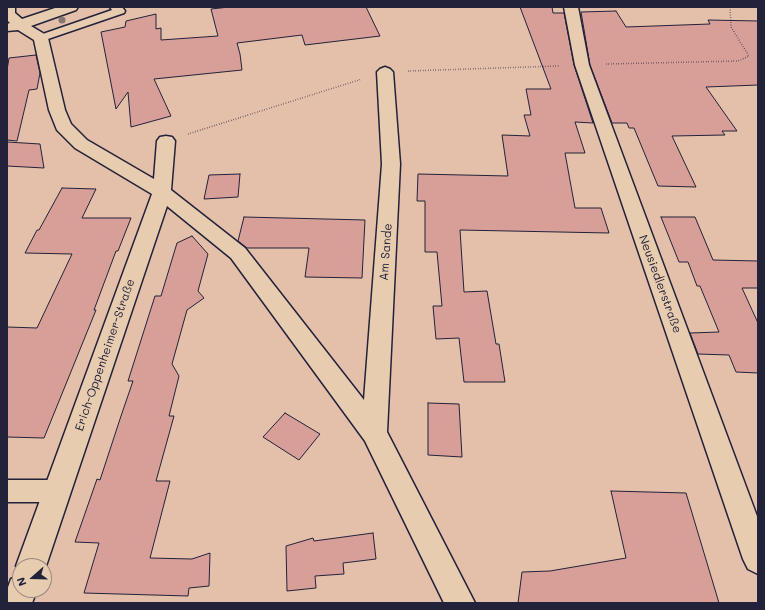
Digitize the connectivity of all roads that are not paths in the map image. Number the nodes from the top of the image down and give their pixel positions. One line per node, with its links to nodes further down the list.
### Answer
1 (8, 7): 5 (street)
2 (71, 7): 5 (street)
3 (115, 7): 6 (lane)
4 (571, 7): 14 (street, Neusiedlerstraße)
5 (13, 27): 6 (street)
6 (41, 38): 9 (street)
7 (385, 72): 10 (street, Am Sande)
8 (166, 141): 9 (street, Erich-Oppenheimer-Straße)
9 (162, 192): 10 (street); 12 (street, Erich-Oppenheimer-Straße)
10 (374, 433): 15 (street)
11 (7, 491): 12 (lane)
12 (58, 491): 13 (street, Erich-Oppenheimer-Straße)
13 (34, 558)
14 (758, 559)
15 (460, 603)

